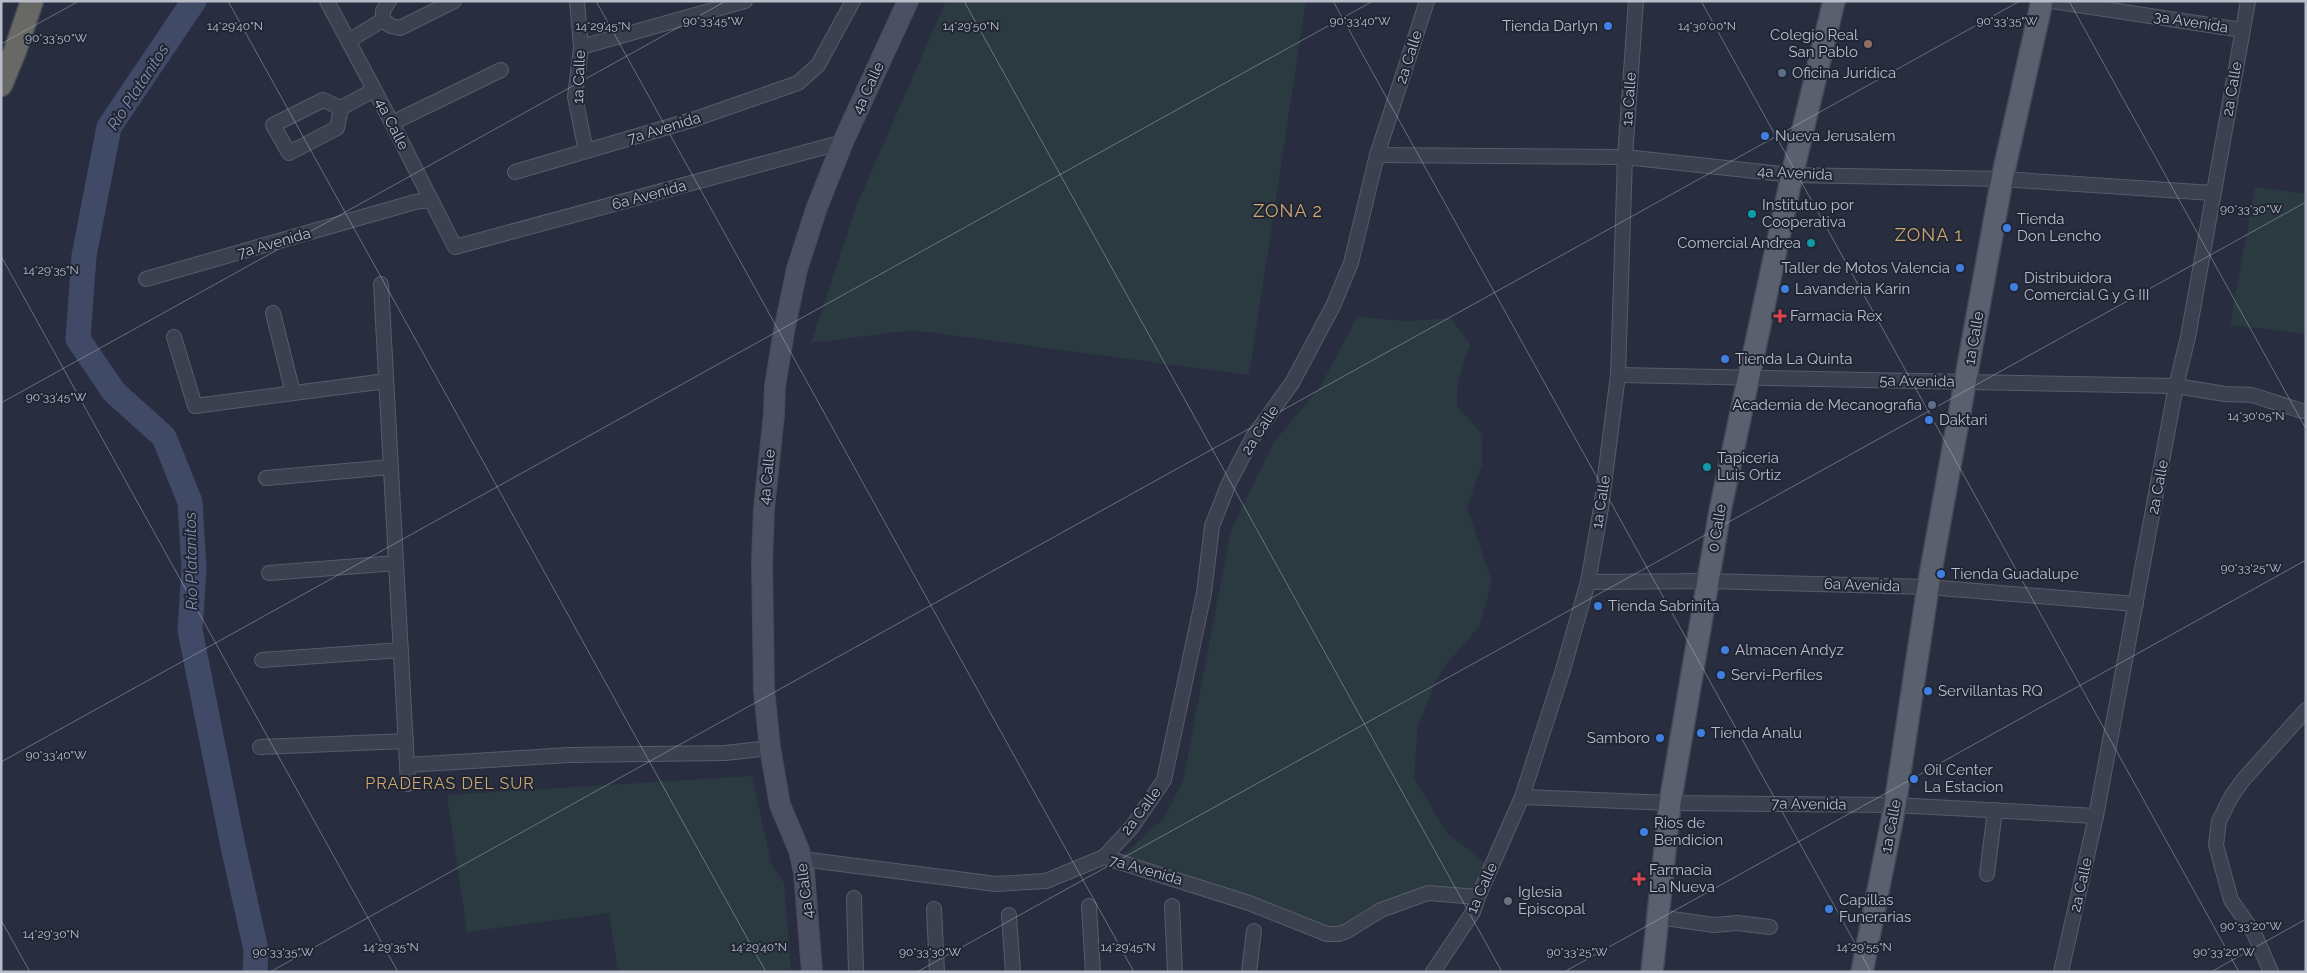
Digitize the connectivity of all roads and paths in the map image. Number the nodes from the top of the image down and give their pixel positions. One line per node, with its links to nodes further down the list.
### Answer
1 (16, 1): 20 (highway)
2 (32, 1): 22 (highway)
3 (327, 1): 18 (street, 4a Calle)
4 (389, 1): 16 (street)
5 (454, 1): 16 (street)
6 (577, 1): 19 (street, 1a Calle)
7 (745, 1): 19 (street)
8 (853, 1): 27 (street, 7a Avenida)
9 (908, 1): 26 (main road, 4a Calle)
10 (1427, 1): 28 (street, 2a Calle)
11 (1636, 1): 29 (street, 1a Calle)
12 (1834, 1): 31 (main road, 0 Calle)
13 (2042, 1): 32 (main road, 1a Calle)
14 (2052, 1): 17 (street, 3a Avenida)
15 (2248, 1): 17 (street, 2a Calle)
16 (383, 20): 18 (street)
17 (2242, 30): 33 (street, 2a Calle)
18 (348, 41): 23 (street, 4a Calle)
19 (581, 47): 27 (street, 1a Calle)
20 (1, 49)
21 (500, 70): 25 (street)
22 (1, 85)
23 (374, 90): 24 (street); 25 (street, 4a Calle)
24 (341, 108): 24 (street)
25 (392, 123): 34 (street, 4a Calle)
26 (843, 142): 35 (street, 6a Avenida); 60 (main road, 4a Calle)
27 (586, 151): 30 (street, 7a Avenida)
28 (1377, 155): 29 (street, 4a Avenida); 68 (street, 2a Calle)
29 (1625, 157): 31 (street, 4a Avenida); 40 (street, 1a Calle)
30 (515, 172)
31 (1792, 175): 32 (street, 4a Avenida); 41 (main road, 0 Calle)
32 (2002, 178): 33 (street, 4a Avenida); 43 (main road, 1a Calle)
33 (2214, 193): 44 (street, 2a Calle)
34 (430, 200): 35 (street, 4a Calle); 36 (street, 7a Avenida)
35 (455, 247)
36 (146, 279)
37 (381, 284): 42 (street)
38 (273, 313): 45 (street)
39 (174, 337): 45 (street)
40 (1618, 375): 41 (street, 5a Avenida); 52 (street, 1a Calle)
41 (1748, 377): 43 (street, 5a Avenida); 51 (main road, 0 Calle)
42 (386, 381): 45 (street); 47 (street)
43 (1966, 382): 44 (street, 5a Avenida); 53 (main road, 1a Calle)
44 (2176, 386): 46 (street, 5a Avenida); 54 (street, 2a Calle)
45 (293, 393)
46 (2302, 410)
47 (391, 467): 48 (street); 49 (street)
48 (266, 478)
49 (396, 563): 50 (street); 55 (street)
50 (269, 573)
51 (1708, 581): 52 (street, 6a Avenida); 53 (street, 6a Avenida); 64 (main road, 0 Calle)
52 (1588, 582): 63 (street, 1a Calle)
53 (1928, 587): 54 (street, 6a Avenida); 65 (main road, 1a Calle)
54 (2136, 604): 67 (street, 2a Calle)
55 (400, 650): 56 (street); 58 (street)
56 (262, 660)
57 (2306, 710): 91 (street)
58 (406, 741): 59 (street); 61 (street)
59 (260, 747)
60 (770, 748): 61 (street); 69 (main road, 4a Calle)
61 (407, 764): 62 (street)
62 (408, 784)
63 (1522, 798): 64 (street, 7a Avenida); 71 (street, 1a Calle)
64 (1670, 803): 65 (street, 7a Avenida); 77 (main road, 0 Calle)
65 (1895, 805): 66 (street, 7a Avenida); 89 (main road, 1a Calle)
66 (1995, 810): 67 (street, 7a Avenida); 70 (street)
67 (2096, 816): 90 (street, 2a Calle)
68 (1104, 857): 69 (street, 7a Avenida); 71 (street, 7a Avenida)
69 (802, 859): 80 (main road, 4a Calle)
70 (1988, 874)
71 (1478, 897): 87 (street, 1a Calle)
72 (854, 898): 81 (street)
73 (1089, 906): 84 (street)
74 (1172, 906): 85 (street)
75 (934, 909): 82 (street)
76 (1009, 915): 83 (street)
77 (1658, 917): 78 (street); 88 (main road, 0 Calle)
78 (1770, 927)
79 (1254, 931): 86 (street)
80 (812, 972)
81 (856, 972)
82 (937, 972)
83 (1013, 972)
84 (1093, 972)
85 (1174, 972)
86 (1249, 972)
87 (1434, 972)
88 (1652, 972)
89 (1862, 972)
90 (2061, 972)
91 (2271, 972)

